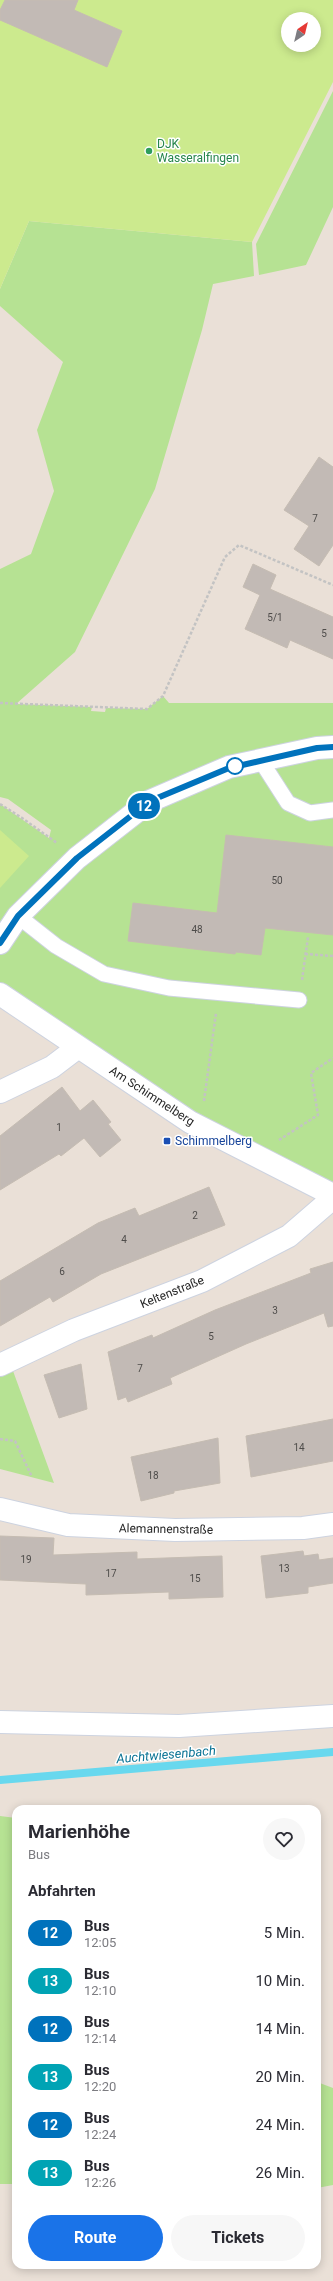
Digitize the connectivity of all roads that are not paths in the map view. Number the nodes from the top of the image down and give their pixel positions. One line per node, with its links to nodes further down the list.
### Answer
1 (333, 747): 2 (street)
2 (261, 760): 3 (lane); 4 (street)
3 (333, 810)
4 (18, 916): 5 (street); 7 (lane)
5 (0, 943)
6 (0, 994): 8 (street, Am Schimmelberg)
7 (299, 1000)
8 (77, 1048): 9 (street); 10 (street, Am Schimmelberg)
9 (0, 1092)
10 (333, 1195)
11 (333, 1198): 12 (street, Keltenstraße)
12 (0, 1365)
13 (0, 1509): 14 (street, Alemannenstraße)
14 (333, 1524)
15 (333, 1716): 16 (street)
16 (0, 1722)

